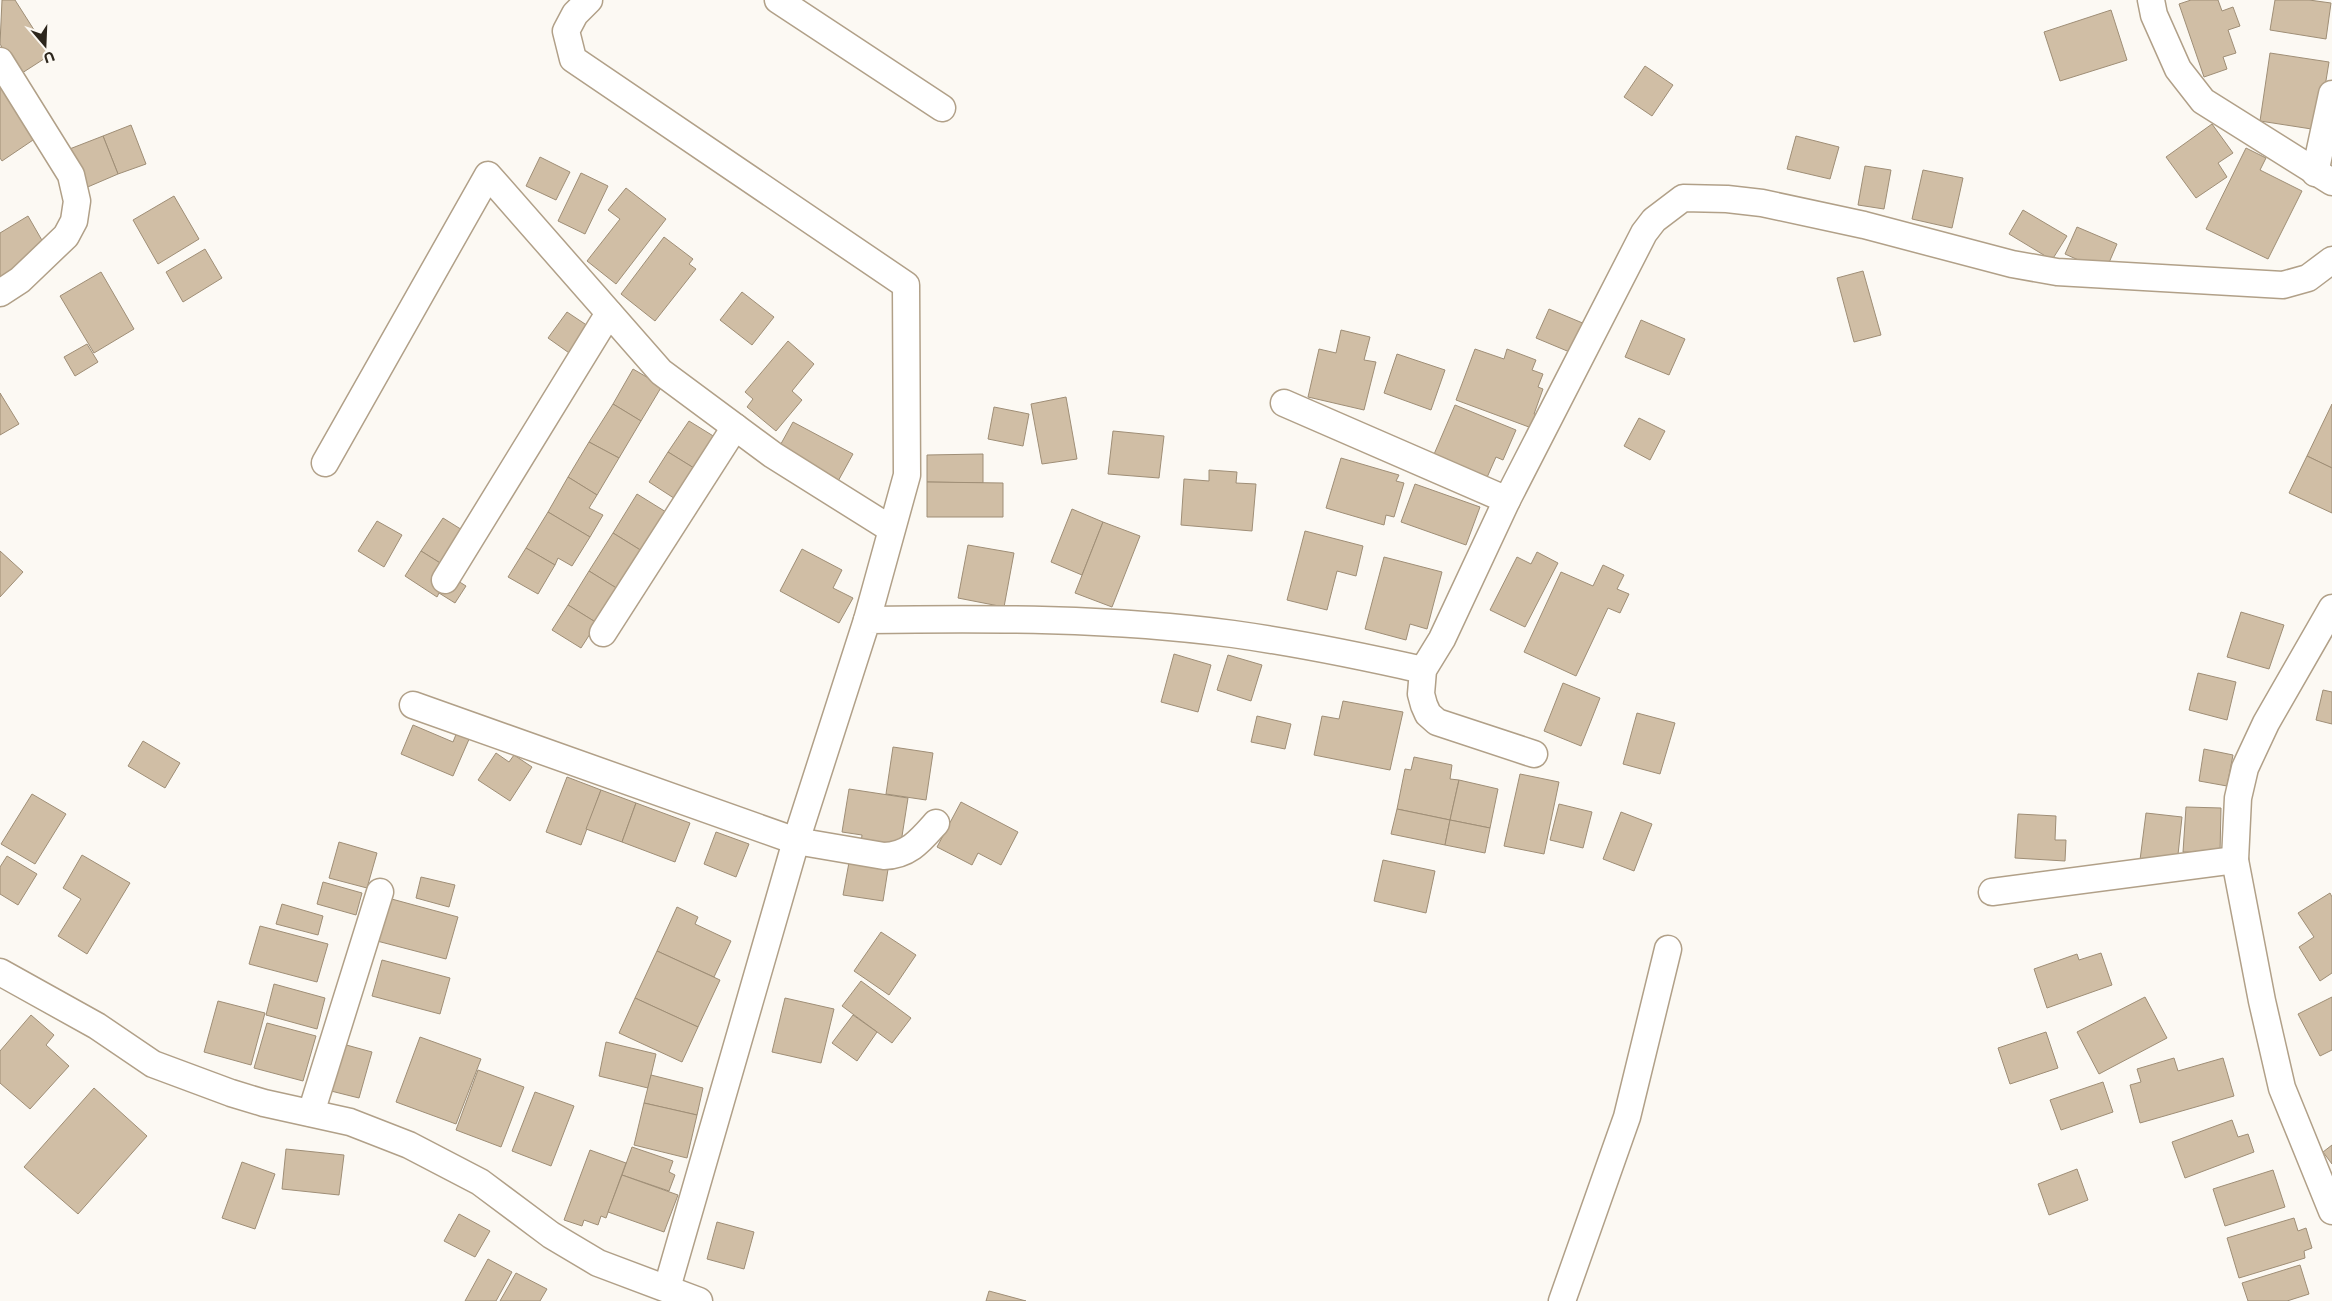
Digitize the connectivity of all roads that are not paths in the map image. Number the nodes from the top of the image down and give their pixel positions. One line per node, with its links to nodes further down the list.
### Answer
1 (589, 0): 15 (street)
2 (778, 0): 6 (street)
3 (2151, 0): 7 (street)
4 (0, 61): 9 (street)
5 (2332, 94): 7 (street)
6 (942, 108)
7 (2323, 177)
8 (2332, 260): 14 (street)
9 (0, 293)
10 (608, 313): 12 (street); 13 (street); 16 (street)
11 (1284, 403): 14 (street)
12 (735, 427): 15 (street); 19 (street)
13 (325, 463)
14 (1507, 500): 20 (street)
15 (891, 529): 18 (street)
16 (445, 580)
17 (2332, 608): 25 (street)
18 (867, 620): 20 (street); 24 (street)
19 (603, 633)
20 (1423, 670): 22 (street)
21 (413, 706): 24 (street)
22 (1534, 754)
23 (936, 823): 24 (street)
24 (796, 842): 32 (street)
25 (2235, 860): 27 (street); 31 (street)
26 (380, 892): 30 (street)
27 (1992, 892)
28 (1668, 949): 34 (street)
29 (0, 972): 30 (street)
30 (311, 1113): 32 (street)
31 (2332, 1211)
32 (667, 1288): 33 (street)
33 (699, 1301)
34 (1562, 1301)

